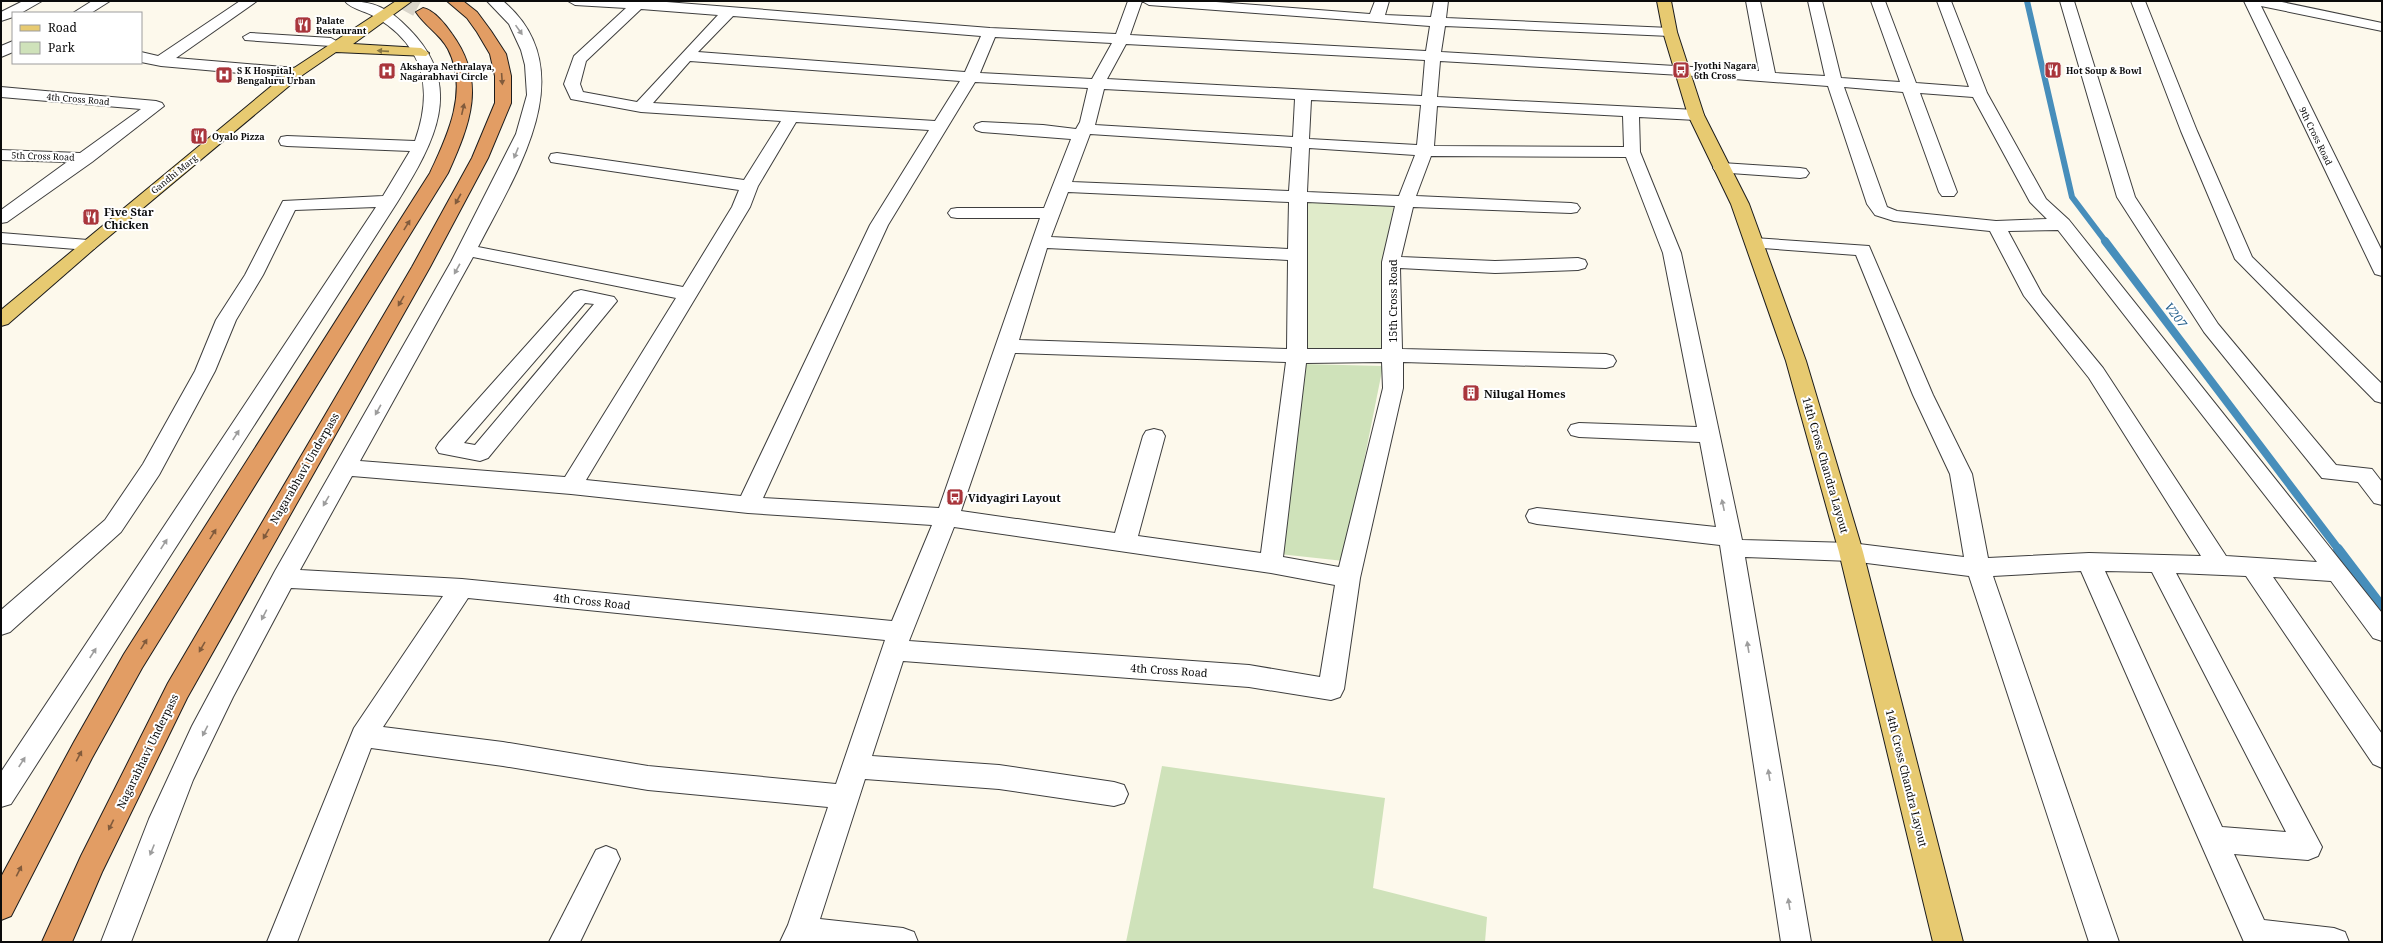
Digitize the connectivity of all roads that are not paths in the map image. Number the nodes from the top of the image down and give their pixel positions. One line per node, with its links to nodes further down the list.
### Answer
1 (35, 1): 26 (street)
2 (103, 1): 25 (street)
3 (250, 1): 41 (street)
4 (352, 1): 23 (street)
5 (454, 1): 136 (highway, Nagarabhavi Underpass, one-way to 136)
6 (494, 1): 86 (street, one-way to 86)
7 (575, 1): 21 (street)
8 (1135, 1): 33 (street)
9 (1149, 1): 27 (street)
10 (1382, 1): 27 (street)
11 (1442, 1): 28 (street, 15th Cross Road)
12 (1664, 1): 31 (main road, 14th Cross Chandra Layout)
13 (1753, 1): 45 (street)
14 (1815, 1): 46 (street)
15 (1878, 1): 48 (street)
16 (1944, 1): 51 (street)
17 (2067, 1): 105 (street)
18 (2138, 1): 99 (street)
19 (2251, 1): 90 (street, 9th Cross Road)
20 (2256, 1): 29 (street)
21 (638, 4): 24 (street); 53 (street)
22 (414, 7): 23 (main road, Gandhi Marg); 133 (highway, one-way to 22)
23 (383, 8): 34 (main road, Gandhi Marg); 37 (street)
24 (730, 11): 30 (street); 38 (street)
25 (82, 12)
26 (1, 17)
27 (1376, 19): 28 (street)
28 (1438, 22): 31 (street); 39 (street, 15th Cross Road)
29 (2382, 26)
30 (990, 32): 33 (street); 44 (street)
31 (1670, 32): 42 (main road, 14th Cross Chandra Layout)
32 (250, 37): 34 (street)
33 (1122, 38): 39 (street); 47 (street)
34 (332, 45): 37 (main road, one-way to 34); 43 (main road, Gandhi Marg)
35 (12, 46): 36 (street)
36 (1, 52)
37 (422, 53): 62 (street)
38 (686, 56): 44 (street); 53 (street)
39 (1432, 56): 42 (street); 52 (street, 15th Cross Road)
40 (142, 57): 41 (street)
41 (161, 61): 43 (street)
42 (1681, 70): 45 (street); 55 (main road, 14th Cross Chandra Layout)
43 (296, 73): 85 (main road, Gandhi Marg)
44 (970, 77): 47 (street); 57 (street)
45 (1768, 77): 46 (street)
46 (1834, 82): 48 (street); 81 (street)
47 (1097, 84): 50 (street); 59 (street)
48 (1909, 89): 51 (street); 72 (street)
49 (1, 92): 66 (street, 4th Cross Road)
50 (1303, 93): 52 (street); 61 (street)
51 (1979, 93): 80 (street)
52 (1428, 101): 54 (street); 63 (street, 15th Cross Road)
53 (641, 107): 56 (street)
54 (1631, 111): 55 (street); 64 (street)
55 (1696, 115): 68 (main road, 14th Cross Chandra Layout)
56 (791, 117): 57 (street); 70 (street)
57 (940, 126): 106 (street)
58 (982, 127): 59 (street)
59 (1083, 132): 61 (street); 71 (street)
60 (287, 141): 62 (street)
61 (1300, 143): 63 (street); 73 (street)
62 (420, 146): 74 (street)
63 (1426, 151): 64 (street); 75 (street, 15th Cross Road)
64 (1632, 152): 101 (street)
65 (1, 155): 66 (street, 5th Cross Road)
66 (86, 158): 79 (street)
67 (557, 158): 70 (street)
68 (1722, 168): 69 (street); 84 (main road, 14th Cross Chandra Layout)
69 (1800, 173)
70 (749, 186): 92 (street)
71 (1062, 187): 73 (street); 78 (street)
72 (1948, 192)
73 (1298, 195): 75 (street); 87 (street)
74 (389, 201): 122 (street); 128 (street, one-way to 74)
75 (1405, 202): 76 (street); 88 (street, 15th Cross Road)
76 (1571, 208)
77 (957, 213): 78 (street)
78 (1051, 213): 83 (street)
79 (1, 218)
80 (2063, 224): 81 (street); 118 (street)
81 (1996, 226): 115 (street)
82 (1, 238): 85 (street)
83 (1040, 242): 87 (street); 95 (street)
84 (1754, 243): 111 (main road, 14th Cross Chandra Layout); 116 (street)
85 (88, 245): 94 (main road, Gandhi Marg)
86 (468, 250): 91 (street); 103 (street, one-way to 103)
87 (1297, 255): 97 (street)
88 (1391, 262): 89 (street); 96 (street, 15th Cross Road)
89 (1578, 264)
90 (2382, 270)
91 (614, 279): 92 (street); 93 (street)
92 (688, 294): 104 (street)
93 (594, 298): 93 (street)
94 (1, 320)
95 (1007, 346): 97 (street); 108 (street)
96 (1392, 355): 97 (street); 98 (street); 120 (street, 15th Cross Road)
97 (1297, 356): 113 (street)
98 (1606, 361)
99 (2382, 396)
100 (1579, 430): 101 (street)
101 (1709, 435): 109 (street, one-way to 101)
102 (1154, 436): 110 (street)
103 (346, 468): 104 (street); 119 (street, one-way to 119)
104 (571, 486): 106 (street)
105 (2382, 497)
106 (748, 505): 108 (street)
107 (1538, 516): 109 (street)
108 (947, 517): 110 (street); 124 (street)
109 (1731, 543): 111 (street); 141 (street, one-way to 109)
110 (1124, 544): 113 (street)
111 (1851, 552): 116 (street); 142 (main road, 14th Cross Chandra Layout)
112 (2089, 562): 114 (street); 116 (street); 131 (street)
113 (1271, 564): 120 (street)
114 (2160, 565): 115 (street); 131 (street)
115 (2219, 565): 117 (street)
116 (1978, 568): 143 (street)
117 (2254, 569): 118 (street); 126 (street)
118 (2338, 572): 123 (street)
119 (283, 578): 121 (street, 4th Cross Road); 137 (street, one-way to 137)
120 (1348, 578): 124 (street, 4th Cross Road)
121 (462, 588): 124 (street, 4th Cross Road); 125 (street)
122 (1, 625)
123 (2382, 632)
124 (898, 641): 127 (street)
125 (363, 736): 130 (street); 138 (street)
126 (2382, 756)
127 (857, 767): 129 (street); 130 (street)
128 (1, 794)
129 (1114, 794)
130 (846, 797): 134 (street)
131 (2213, 839): 135 (street)
132 (606, 859): 139 (street)
133 (1, 906)
134 (798, 936): 140 (street)
135 (2257, 938): 144 (street)
136 (57, 942)
137 (116, 942)
138 (282, 942)
139 (564, 942)
140 (903, 942)
141 (1796, 942)
142 (1948, 942)
143 (2104, 942)
144 (2334, 942)

